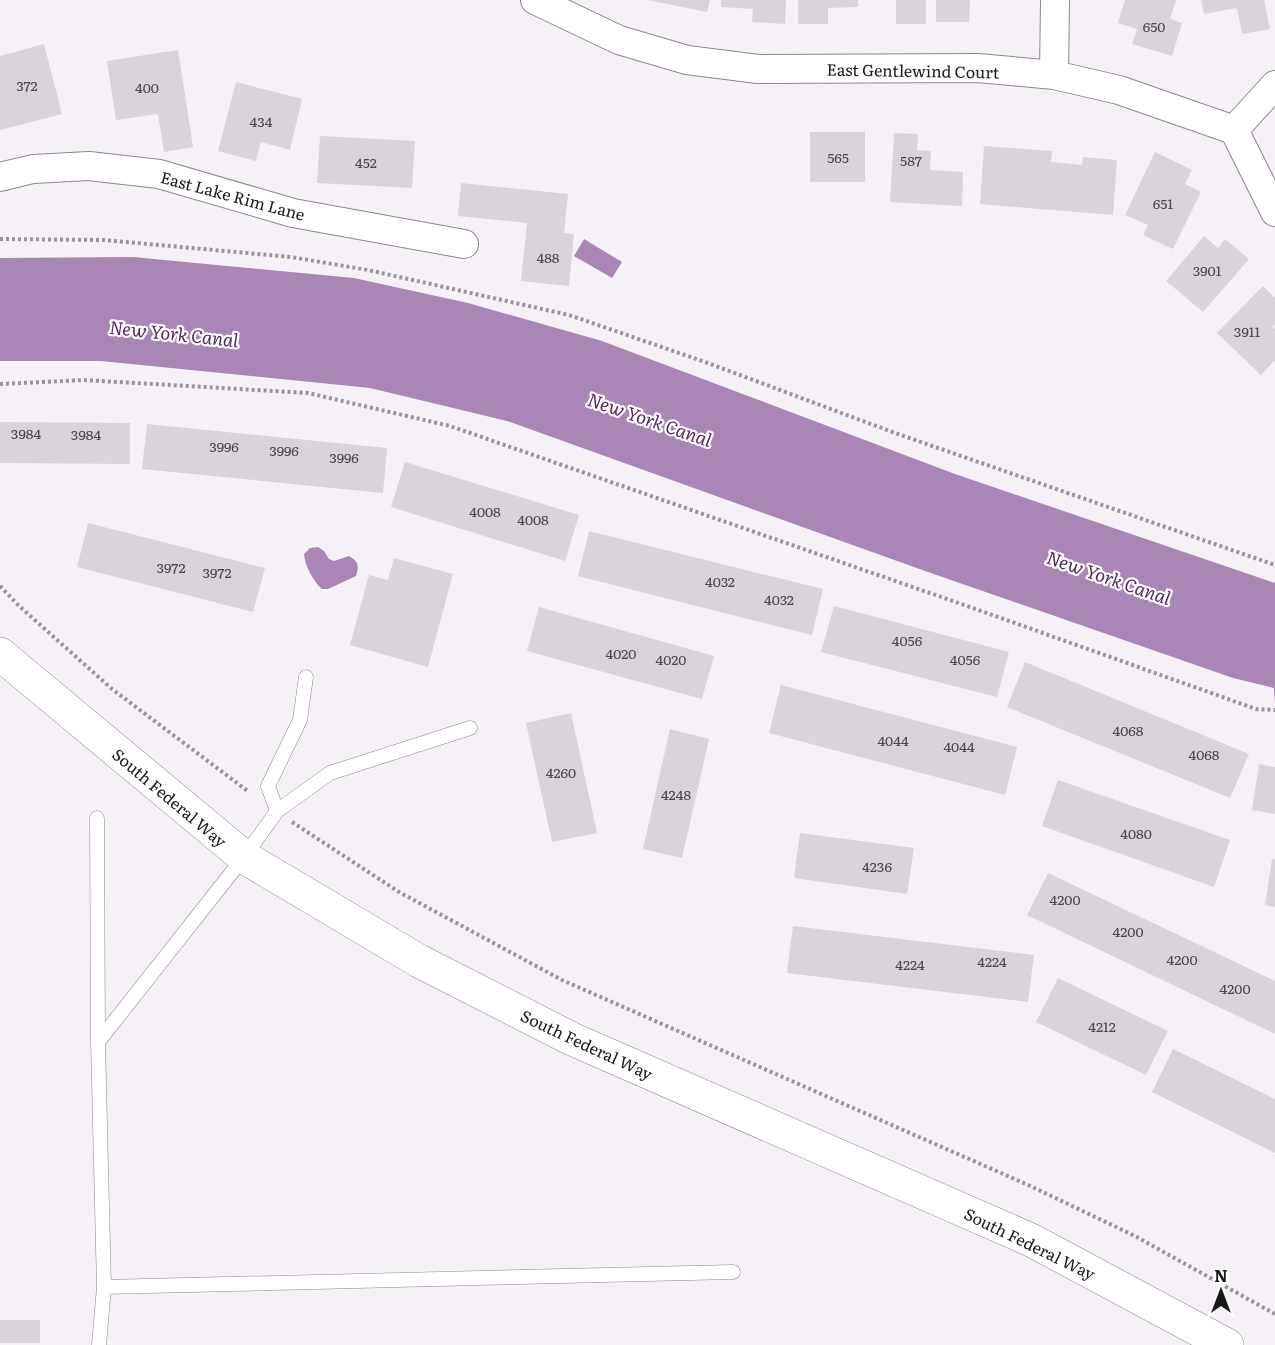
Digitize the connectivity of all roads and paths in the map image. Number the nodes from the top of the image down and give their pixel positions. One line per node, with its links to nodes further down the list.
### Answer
1 (535, 0): 3 (street, East Gentlewind Court)
2 (1056, 1): 3 (street)
3 (1054, 75): 5 (street, East Gentlewind Court)
4 (1275, 85): 5 (street)
5 (1233, 130): 7 (street)
6 (0, 177): 9 (street, East Lake Rim Lane)
7 (1275, 212)
8 (0, 239): 11 (path)
9 (464, 244)
10 (0, 384): 15 (path)
11 (1275, 565)
12 (0, 586): 17 (path)
13 (0, 654): 19 (main road, South Federal Way)
14 (306, 677): 17 (lane)
15 (1275, 710)
16 (470, 729): 17 (lane)
17 (277, 811): 19 (lane); 23 (path)
18 (98, 818): 20 (lane)
19 (244, 858): 20 (lane); 25 (main road, South Federal Way)
20 (98, 1042): 22 (lane)
21 (733, 1272): 22 (lane)
22 (104, 1287): 24 (lane)
23 (1275, 1314)
24 (99, 1345)
25 (1227, 1345)

